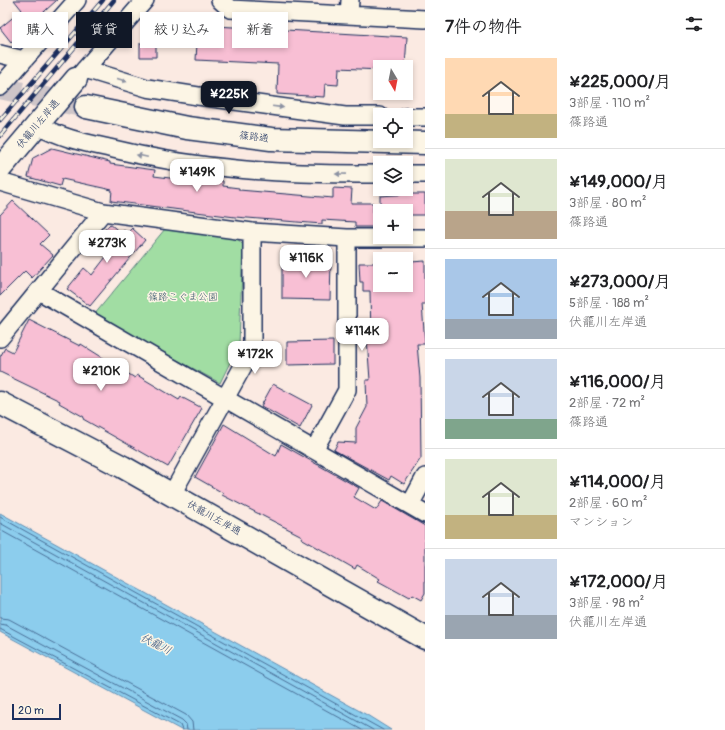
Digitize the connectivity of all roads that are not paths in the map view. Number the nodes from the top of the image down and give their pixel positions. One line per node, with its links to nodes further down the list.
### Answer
1 (77, 0): 7 (street)
2 (145, 0): 8 (street)
3 (220, 0): 4 (street)
4 (350, 7): 5 (street)
5 (425, 19)
6 (0, 54): 7 (street)
7 (24, 60): 9 (street)
8 (81, 74): 11 (street, one-way to 11); 14 (street, 伏籠川左岸通)
9 (0, 88)
10 (86, 107): 15 (street, 篠路通)
11 (373, 116)
12 (413, 117): 13 (street)
13 (425, 117)
14 (38, 125): 16 (street, 伏籠川左岸通); 17 (street, one-way to 14)
15 (425, 143)
16 (0, 169)
17 (373, 174)
18 (413, 174): 19 (street)
19 (425, 174)
20 (0, 182): 21 (street)
21 (103, 212): 22 (street); 25 (street)
22 (252, 232): 23 (street); 27 (street)
23 (346, 238): 24 (street); 29 (street)
24 (425, 238)
25 (38, 290): 26 (street); 27 (street)
26 (0, 338)
27 (226, 399): 29 (street); 31 (street)
28 (0, 403): 31 (street, 伏籠川左岸通)
29 (314, 450): 32 (street)
30 (425, 478): 32 (street)
31 (172, 494): 34 (street, 伏籠川左岸通)
32 (410, 505): 33 (street)
33 (425, 514)
34 (425, 638)

